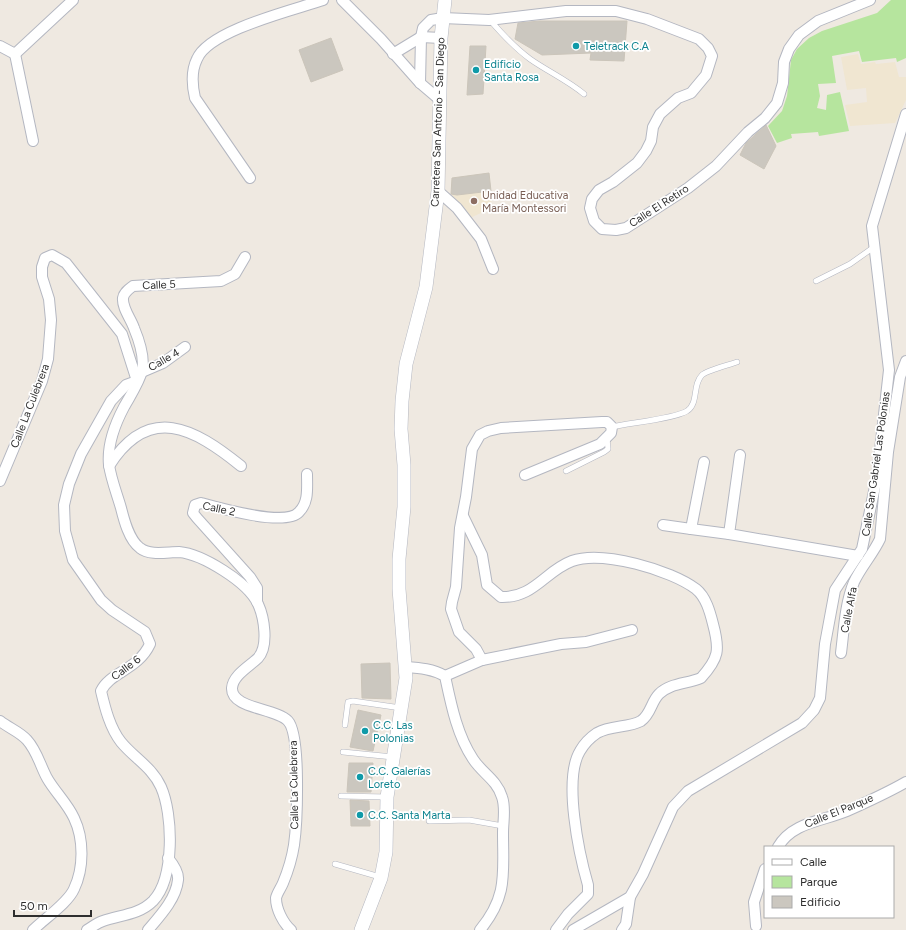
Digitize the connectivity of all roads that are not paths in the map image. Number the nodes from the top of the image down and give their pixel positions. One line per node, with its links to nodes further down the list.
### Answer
1 (73, 0): 11 (street)
2 (323, 0): 18 (street)
3 (342, 0): 12 (street)
4 (445, 0): 6 (street, Carretera San Antonio - San Diego)
5 (870, 0): 7 (street, Calle El Retiro)
6 (443, 18): 7 (street, Calle El Retiro); 8 (street); 9 (street, Carretera San Antonio - San Diego)
7 (489, 20): 14 (lane)
8 (421, 37): 9 (street); 12 (street); 13 (street)
9 (441, 38): 15 (street, Carretera San Antonio - San Diego)
10 (0, 46): 11 (street)
11 (15, 54): 17 (street)
12 (393, 54): 13 (street)
13 (420, 83): 15 (street)
14 (584, 94)
15 (440, 100): 19 (street, Carretera San Antonio - San Diego)
16 (906, 114): 20 (street, Calle San Gabriel Las Polonias)
17 (33, 141)
18 (250, 178)
19 (438, 191): 22 (street); 47 (street, Carretera San Antonio - San Diego)
20 (875, 247): 23 (lane); 42 (street, Calle San Gabriel Las Polonias)
21 (246, 258): 27 (street, Calle 5)
22 (493, 268)
23 (816, 281)
24 (185, 347): 27 (street, Calle 4)
25 (906, 361): 45 (street, Calle Alfa)
26 (737, 362): 28 (lane)
27 (140, 377): 32 (street, Calle La Culebrera); 37 (street, Calle La Culebrera); 60 (street, Calle 6)
28 (612, 426): 29 (street); 38 (street)
29 (607, 438): 34 (lane); 36 (street)
30 (740, 455): 41 (street)
31 (704, 462): 40 (street)
32 (109, 466): 33 (street); 43 (street, Calle La Culebrera)
33 (241, 466)
34 (566, 471)
35 (307, 474): 43 (street, Calle 2)
36 (525, 475)
37 (0, 481)
38 (463, 516): 46 (street); 72 (street)
39 (663, 525): 40 (street)
40 (691, 529): 41 (street)
41 (729, 534): 42 (street)
42 (858, 556): 64 (street, Calle San Gabriel Las Polonias)
43 (257, 602): 69 (street, Calle La Culebrera)
44 (632, 630): 46 (street)
45 (841, 652)
46 (482, 660): 48 (street)
47 (406, 667): 48 (street); 49 (street, Carretera San Antonio - San Diego)
48 (445, 676): 58 (street)
49 (402, 708): 51 (lane); 53 (street, Carretera San Antonio - San Diego)
50 (0, 721): 66 (street)
51 (346, 725)
52 (343, 752): 53 (lane)
53 (394, 758): 56 (street, Carretera San Antonio - San Diego)
54 (906, 782): 59 (street, Calle El Parque)
55 (341, 796): 56 (lane)
56 (387, 797): 63 (street, Carretera San Antonio - San Diego)
57 (429, 821): 58 (lane)
58 (503, 826): 71 (street)
59 (778, 846)
60 (168, 858): 67 (street, Calle 6); 68 (street)
61 (335, 864): 63 (lane)
62 (764, 872): 65 (street)
63 (381, 878): 70 (street, Carretera San Antonio - San Diego)
64 (630, 896): 73 (street, Calle San Gabriel Las Polonias); 74 (street)
65 (756, 926)
66 (33, 930)
67 (87, 930)
68 (148, 930)
69 (291, 930)
70 (361, 930)
71 (480, 930)
72 (556, 930)
73 (573, 930)
74 (622, 930)

